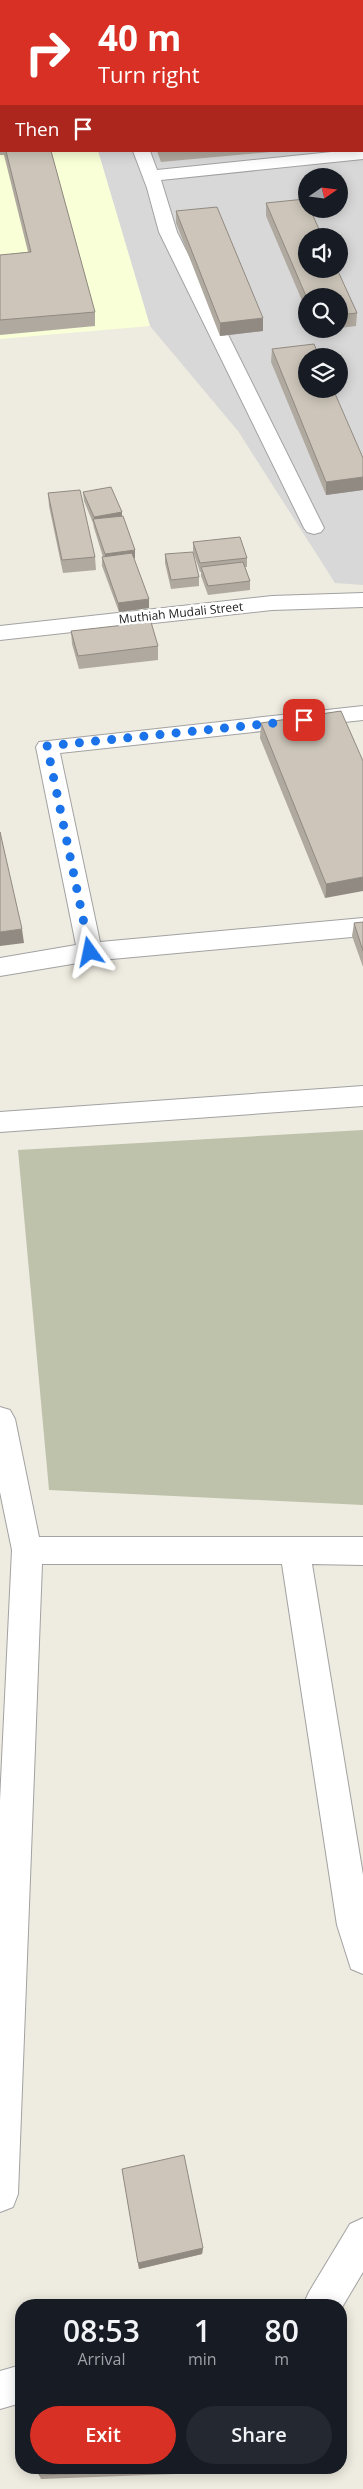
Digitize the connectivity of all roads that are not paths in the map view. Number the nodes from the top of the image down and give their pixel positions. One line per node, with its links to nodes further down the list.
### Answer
1 (141, 152): 3 (street)
2 (363, 154): 3 (street)
3 (150, 176): 4 (street)
4 (314, 528)
5 (363, 600): 6 (street, Muthiah Mudali Street)
6 (0, 633)
7 (363, 713): 9 (street)
8 (363, 927): 9 (street)
9 (90, 952): 10 (street)
10 (0, 967)
11 (363, 1096): 12 (street)
12 (0, 1122)
13 (0, 1420): 14 (street)
14 (27, 1550): 15 (street); 18 (street)
15 (294, 1550): 16 (street); 17 (street)
16 (363, 1551)
17 (363, 1957)
18 (0, 2194)
19 (363, 2236): 20 (street)
20 (326, 2299)
21 (15, 2386): 22 (street)
22 (0, 2390)

